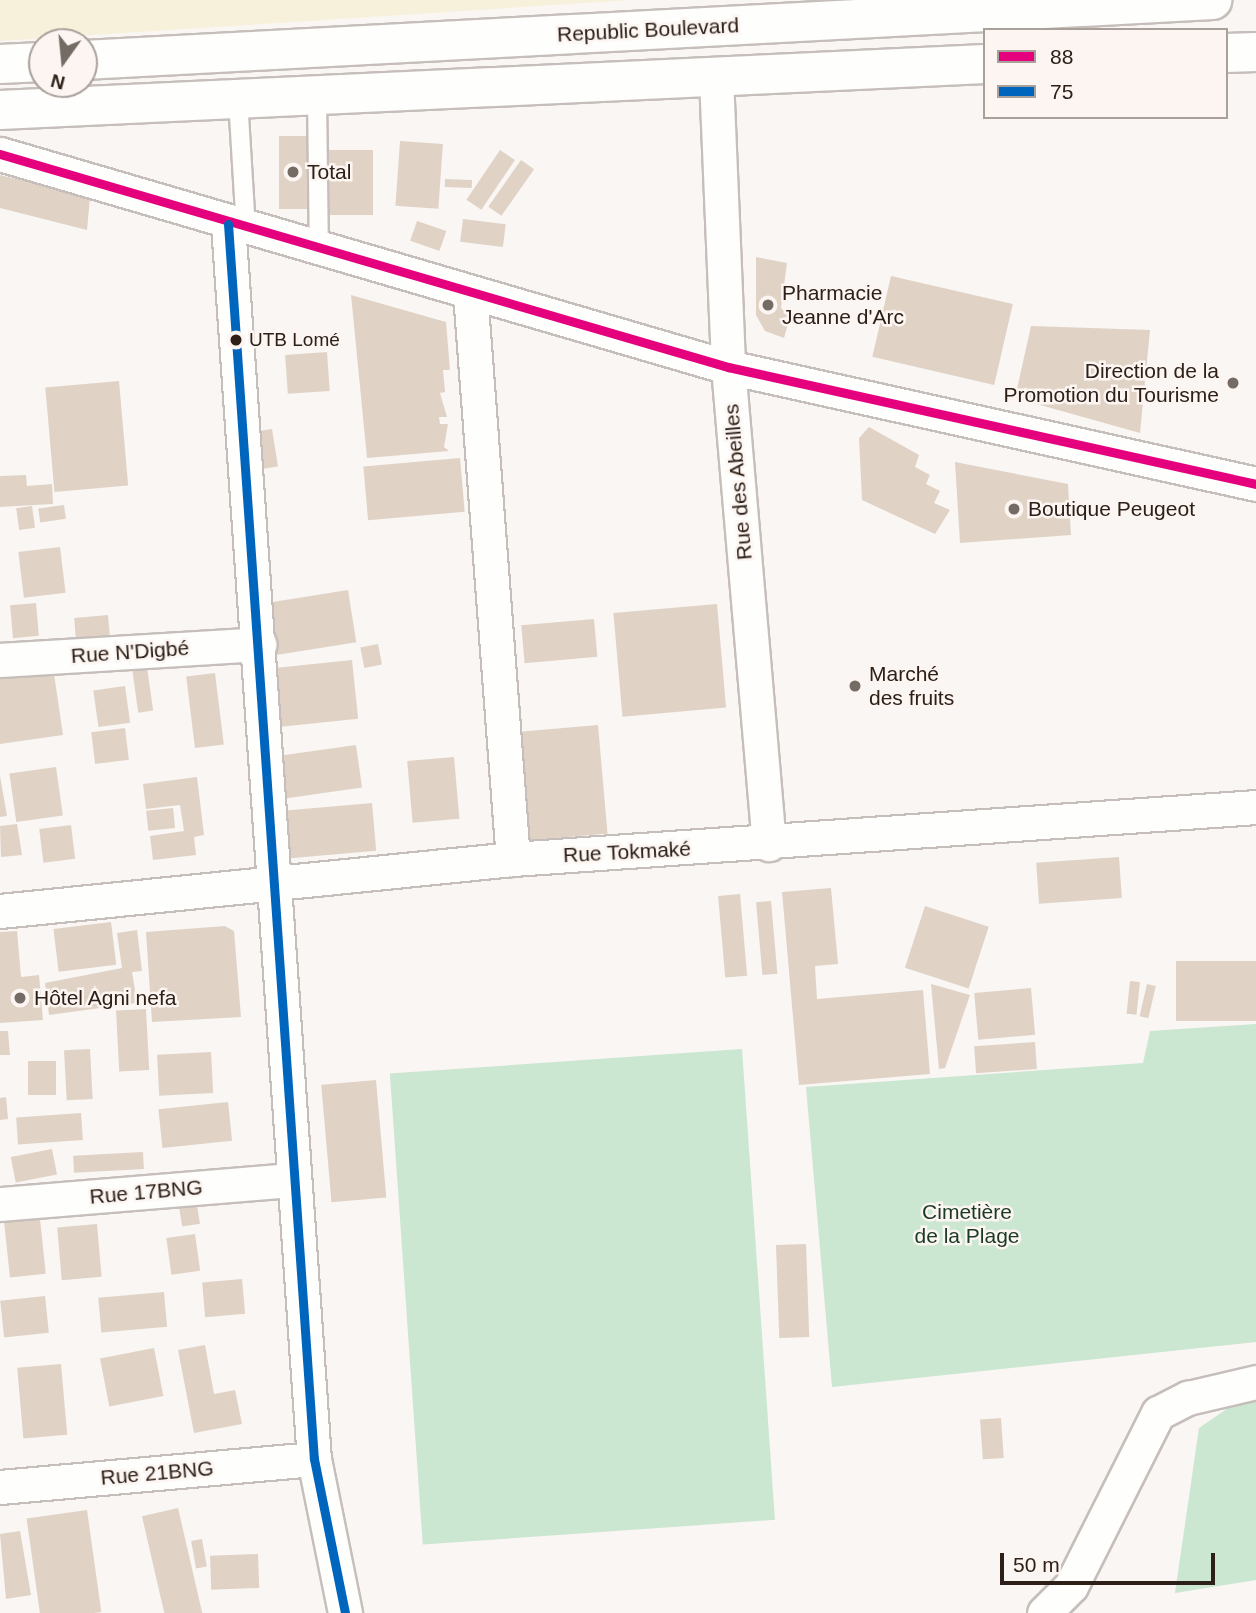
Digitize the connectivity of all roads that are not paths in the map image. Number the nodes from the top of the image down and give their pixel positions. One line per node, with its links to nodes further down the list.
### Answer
1 (1212, 0): 4 (highway, Republic Boulevard)
2 (1256, 52): 3 (highway)
3 (1228, 53)
4 (98, 59)
5 (28, 63): 6 (highway)
6 (0, 64)
7 (983, 64): 8 (highway)
8 (716, 77): 9 (highway); 16 (street, Rue des Abeilles)
9 (317, 95): 10 (highway); 14 (lane)
10 (237, 99): 11 (highway); 13 (lane)
11 (0, 110)
12 (0, 154): 13 (street)
13 (237, 226): 14 (street); 18 (street)
14 (319, 249): 15 (street)
15 (470, 293): 16 (street); 22 (street)
16 (728, 367): 17 (street); 21 (street, Rue des Abeilles)
17 (1256, 484)
18 (260, 643): 19 (street, Rue N'Digbé); 23 (street)
19 (0, 660)
20 (1256, 807): 21 (street, Rue Tokmaké)
21 (769, 844): 22 (street, Rue Tokmaké)
22 (513, 859): 23 (street, Rue Tokmaké)
23 (277, 884): 24 (street, Rue Tokmaké); 25 (street)
24 (0, 911)
25 (293, 1180): 26 (street, Rue 17BNG); 28 (street)
26 (0, 1204)
27 (1256, 1382): 31 (street)
28 (314, 1459): 29 (street, Rue 21BNG); 30 (street)
29 (0, 1487)
30 (345, 1613)
31 (1044, 1613)

